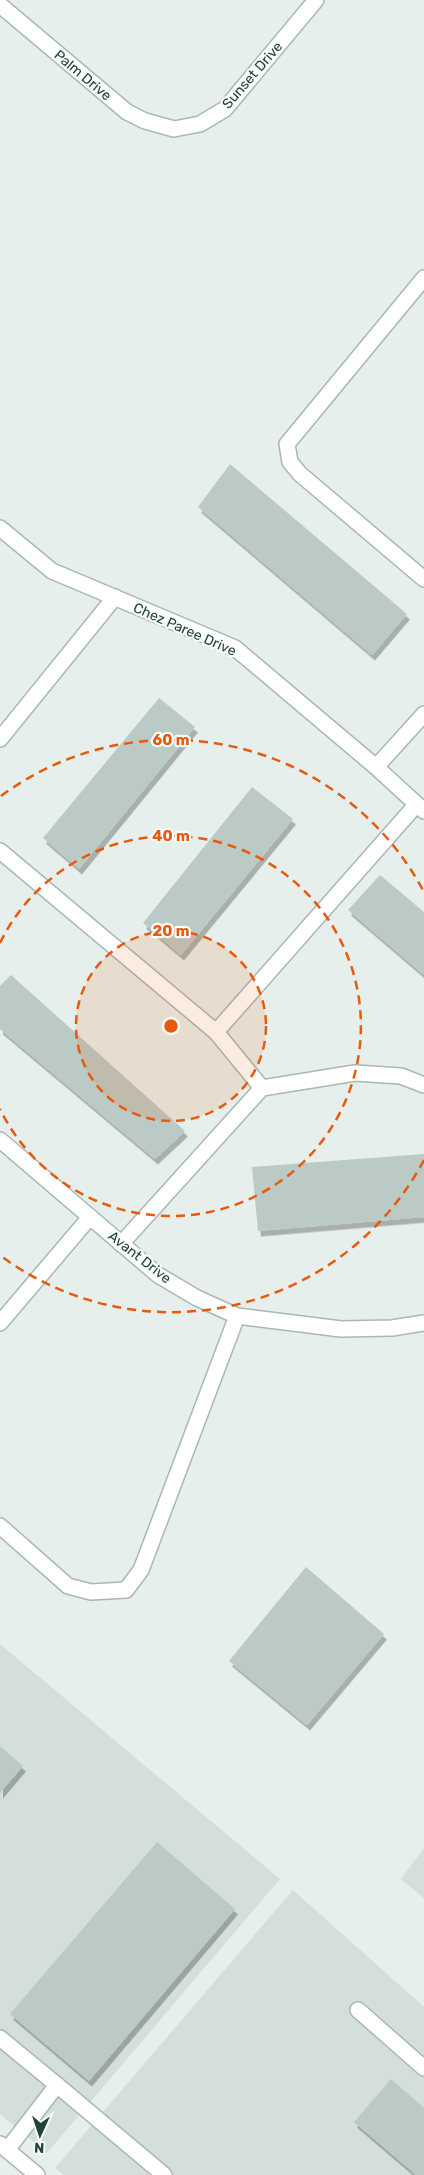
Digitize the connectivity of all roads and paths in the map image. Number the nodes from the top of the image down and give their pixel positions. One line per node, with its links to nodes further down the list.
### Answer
1 (316, 0): 3 (street, Sunset Drive)
2 (0, 5): 3 (street, Palm Drive)
3 (174, 129)
4 (424, 278): 6 (street)
5 (0, 528): 7 (street, Chez Paree Drive)
6 (424, 579)
7 (115, 597): 9 (street); 10 (street, Chez Paree Drive)
8 (424, 714): 10 (street)
9 (0, 739)
10 (376, 767): 11 (street, Chez Paree Drive)
11 (420, 808): 13 (street)
12 (0, 850): 13 (street)
13 (216, 1032): 15 (street)
14 (424, 1085): 15 (street)
15 (262, 1088): 18 (street)
16 (0, 1140): 17 (street, Avant Drive)
17 (90, 1217): 18 (street, Avant Drive); 20 (street)
18 (121, 1244): 19 (street, Avant Drive)
19 (237, 1316): 21 (street, Avant Drive); 22 (street)
20 (0, 1323)
21 (424, 1323)
22 (0, 1526)
23 (358, 2010): 25 (street)
24 (0, 2038): 26 (street)
25 (424, 2068)
26 (57, 2085): 27 (street); 29 (street)
27 (3, 2147): 28 (street)
28 (37, 2175)
29 (164, 2175)

